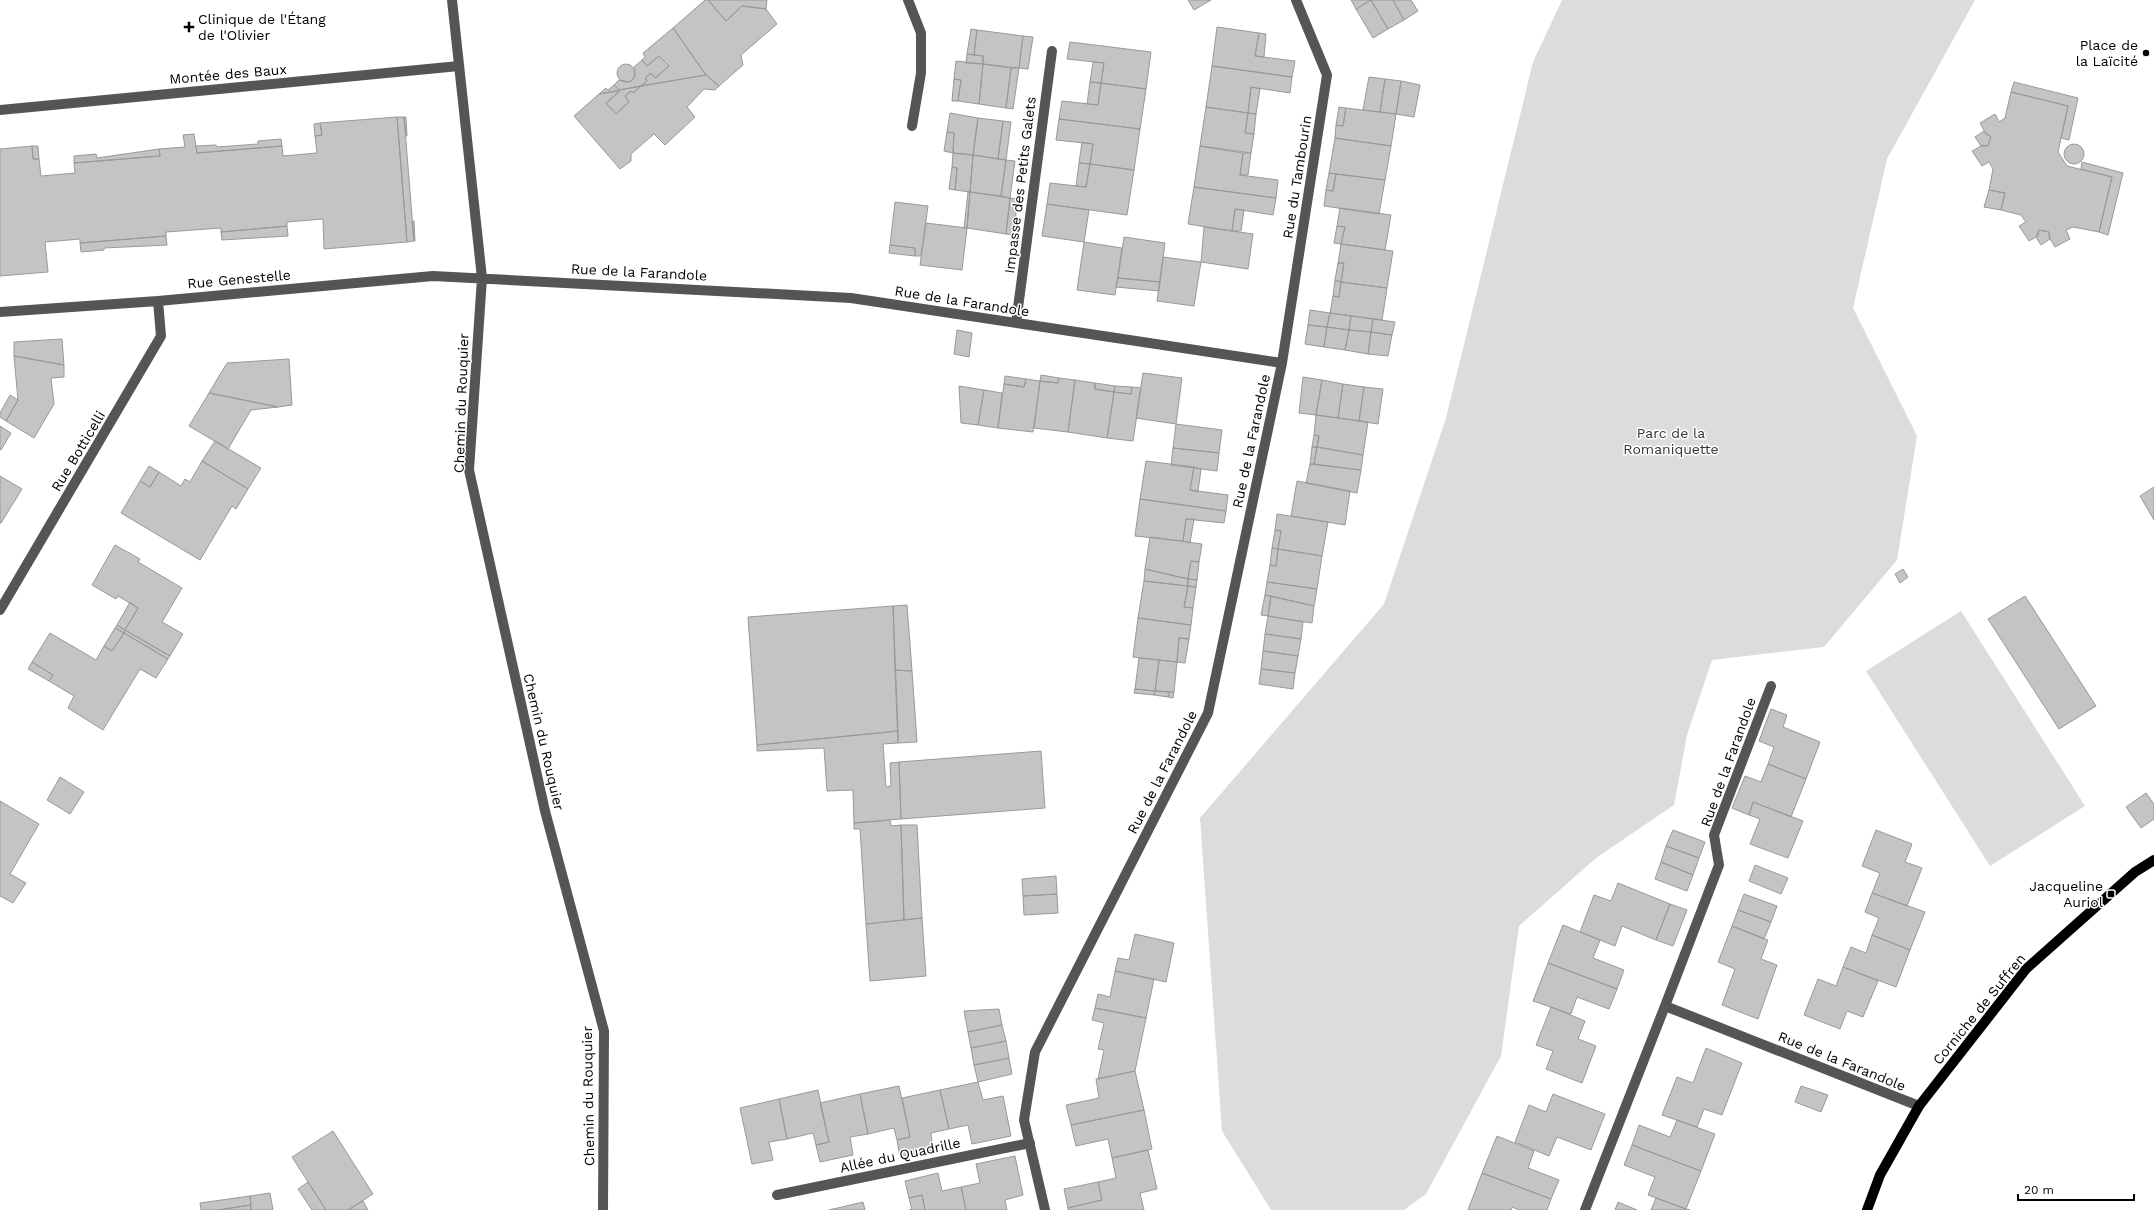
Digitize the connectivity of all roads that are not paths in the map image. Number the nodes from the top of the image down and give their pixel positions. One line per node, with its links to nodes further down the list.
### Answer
1 (452, 0): 5 (street, Chemin du Rouquier)
2 (908, 0): 7 (street)
3 (1296, 0): 12 (street, Rue du Tambourin)
4 (1052, 51): 11 (street, Impasse des Petits Galets)
5 (459, 66): 6 (street, Montée des Baux); 8 (street, Chemin du Rouquier)
6 (0, 110)
7 (912, 126)
8 (482, 278): 9 (street, Rue Genestelle); 11 (street, Rue de la Farandole); 20 (street, Chemin du Rouquier)
9 (158, 301): 10 (street, Rue Genestelle); 13 (street, Rue Botticelli)
10 (0, 312)
11 (1016, 323): 12 (street, Rue de la Farandole)
12 (1282, 363): 18 (street, Rue de la Farandole)
13 (0, 610)
14 (1771, 686): 16 (street, Rue de la Farandole)
15 (2154, 860): 17 (main road, Corniche de Suffren)
16 (1665, 1006): 17 (street, Rue de la Farandole); 22 (street, Rue de la Farandole)
17 (1919, 1106): 23 (main road, Corniche de Suffren)
18 (1030, 1143): 19 (street, Allée du Quadrille); 21 (street, Rue de la Farandole)
19 (777, 1195)
20 (603, 1210)
21 (1045, 1210)
22 (1585, 1210)
23 (1867, 1210)

